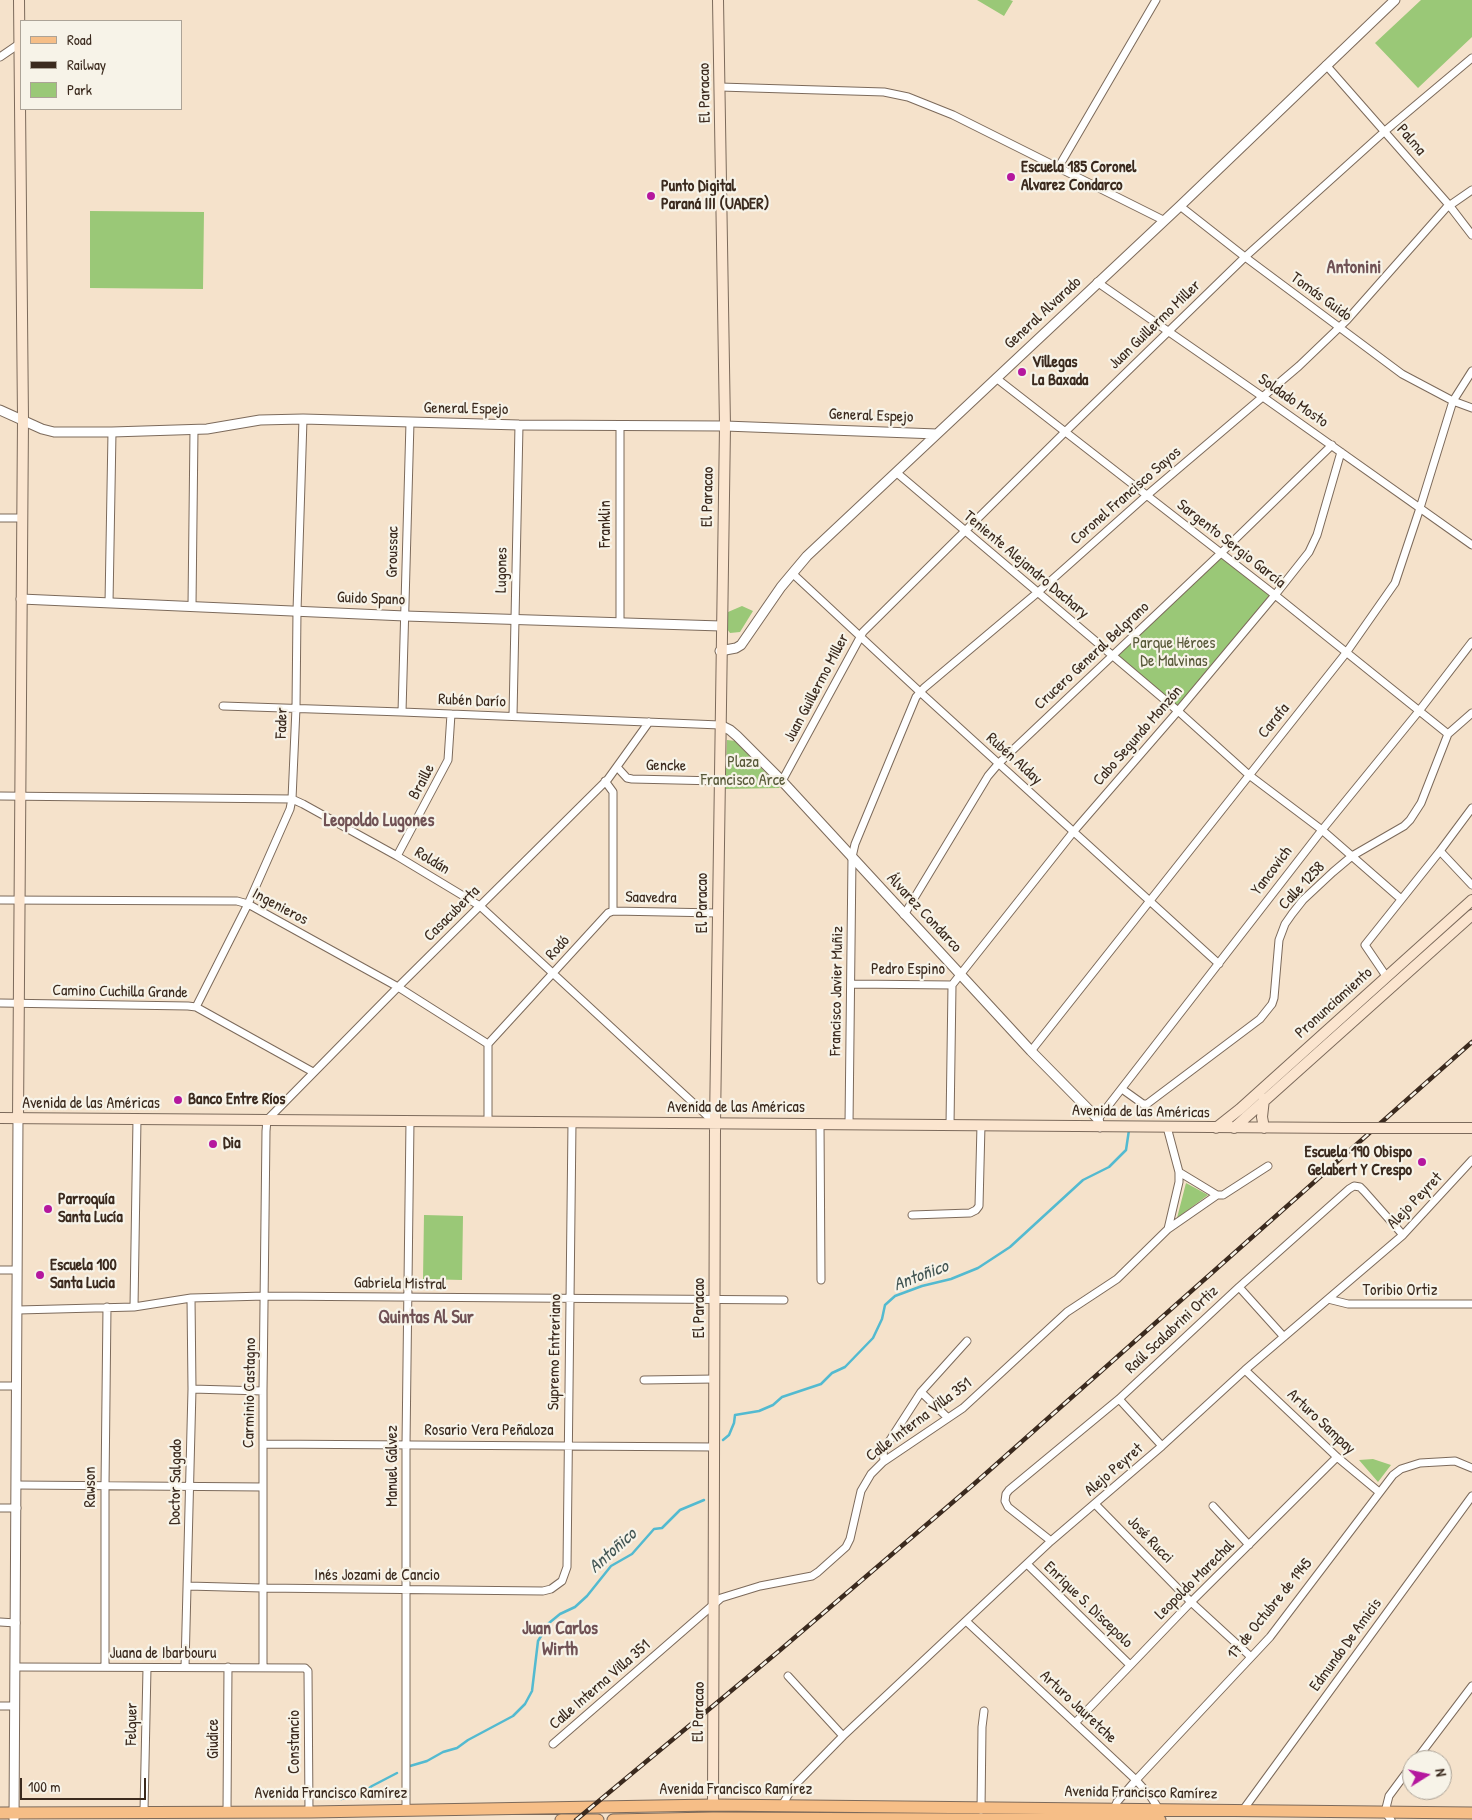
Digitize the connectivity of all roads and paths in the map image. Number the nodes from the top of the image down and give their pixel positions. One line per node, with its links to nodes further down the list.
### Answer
1 (19, 0): 5 (main road)
2 (718, 0): 9 (main road, El Paracao)
3 (1156, 0): 11 (street)
4 (1395, 0): 8 (street, General Alvarado)
5 (19, 44): 6 (street); 27 (main road)
6 (0, 57)
7 (1472, 58): 10 (street, Juan Guillermo Miller)
8 (1326, 65): 10 (street, Palma); 14 (street, General Alvarado)
9 (720, 87): 11 (street); 32 (main road, El Paracao)
10 (1385, 130): 13 (street, Palma); 17 (street, Juan Guillermo Miller)
11 (1058, 168): 15 (street)
12 (1472, 190): 13 (street, Coronel Francisco Sayos)
13 (1449, 205): 16 (street, Palma); 19 (street, Coronel Francisco Sayos)
14 (1180, 206): 15 (street, General Alvarado); 17 (street, Tomás Guido)
15 (1163, 220): 18 (street, General Alvarado)
16 (1472, 235)
17 (1245, 257): 19 (street, Tomás Guido); 20 (street, Juan Guillermo Miller)
18 (1097, 282): 20 (street, Soldado Mosto); 22 (street, General Alvarado)
19 (1340, 327): 23 (street, Coronel Francisco Sayos); 24 (street, Tomás Guido)
20 (1167, 332): 23 (street, Soldado Mosto); 35 (street, Juan Guillermo Miller)
21 (1472, 371): 24 (street, Carafa)
22 (996, 378): 35 (street, Sargento Sergio García); 36 (street, General Alvarado)
23 (1263, 397): 37 (street, Soldado Mosto); 40 (street, Coronel Francisco Sayos)
24 (1453, 401): 25 (street); 41 (street, Carafa)
25 (1472, 408)
26 (0, 410): 27 (street, General Espejo)
27 (22, 419): 34 (street, General Espejo); 43 (main road)
28 (303, 419): 29 (street, General Espejo); 33 (street, General Espejo); 53 (street, Fader)
29 (410, 422): 30 (street, General Espejo); 54 (street, Groussac)
30 (519, 425): 31 (street, General Espejo); 55 (street, Lugones)
31 (620, 425): 32 (street, General Espejo); 56 (street, Franklin)
32 (725, 426): 36 (street, General Espejo); 57 (main road, El Paracao)
33 (194, 430): 34 (street, General Espejo); 52 (street)
34 (112, 432): 51 (street)
35 (1064, 432): 40 (street, Sargento Sergio García); 44 (street, Juan Guillermo Miller)
36 (937, 434): 39 (street, General Alvarado)
37 (1332, 445): 38 (street, Soldado Mosto); 46 (street, Crucero General Belgrano)
38 (1341, 452): 41 (street, Soldado Mosto); 49 (street, Cabo Segundo Monzón)
39 (897, 473): 44 (street, Teniente Alejandro Dachary); 47 (street, General Alvarado)
40 (1146, 496): 46 (street, Sargento Sergio García); 48 (street, Coronel Francisco Sayos)
41 (1420, 508): 45 (street, Soldado Mosto); 61 (street, Carafa)
42 (0, 518): 43 (street)
43 (22, 518): 50 (main road)
44 (965, 531): 48 (street, Teniente Alejandro Dachary); 58 (street, Juan Guillermo Miller)
45 (1472, 546)
46 (1221, 553): 49 (street, Sargento Sergio García); 62 (street, Crucero General Belgrano)
47 (792, 573): 58 (street, Rubén Alday); 60 (street, General Alvarado)
48 (1037, 593): 62 (street, Teniente Alejandro Dachary); 63 (street, Coronel Francisco Sayos)
49 (1275, 595): 61 (street, Sargento Sergio García); 66 (street, Cabo Segundo Monzón)
50 (21, 599): 51 (street, Guido Spano); 82 (main road)
51 (109, 603): 52 (street, Guido Spano)
52 (192, 605): 53 (street, Guido Spano)
53 (297, 611): 54 (street, Guido Spano); 65 (street, Fader)
54 (405, 616): 55 (street, Guido Spano); 68 (street, Groussac)
55 (515, 620): 56 (street, Guido Spano); 71 (street, Lugones)
56 (620, 623): 57 (street, Guido Spano)
57 (721, 626): 60 (main road, El Paracao)
58 (860, 636): 63 (street, Rubén Alday); 80 (street, Juan Guillermo Miller)
59 (1472, 642): 67 (street, Yancovich)
60 (720, 651): 73 (main road, El Paracao)
61 (1346, 653): 67 (street, Sargento Sergio García); 77 (street, Carafa)
62 (1112, 656): 66 (street, Teniente Alejandro Dachary); 75 (street, Crucero General Belgrano)
63 (920, 692): 75 (street, Rubén Alday); 90 (street, Coronel Francisco Sayos)
64 (223, 706): 65 (street, Rubén Darío)
65 (296, 708): 68 (street, Rubén Darío); 83 (street, Fader)
66 (1178, 711): 77 (street, Teniente Alejandro Dachary); 86 (street, Cabo Segundo Monzón)
67 (1419, 711): 74 (street, Sargento Sergio García); 85 (street, Yancovich)
68 (402, 712): 70 (street, Rubén Darío)
69 (1472, 713): 74 (street, Calle 1258)
70 (451, 714): 71 (street, Rubén Darío); 88 (street, Braille)
71 (513, 716): 72 (street, Rubén Darío)
72 (649, 722): 73 (street, Rubén Darío); 76 (street, Casacuberta)
73 (720, 725): 79 (main road, El Paracao); 80 (street, Álvarez Condarco)
74 (1448, 734): 89 (street, Calle 1258)
75 (999, 763): 86 (street, Rubén Alday); 101 (street, Crucero General Belgrano)
76 (617, 768): 78 (street, Casacuberta); 79 (street, Gencke)
77 (1249, 775): 85 (street, Teniente Alejandro Dachary); 96 (street, Carafa)
78 (605, 781): 98 (street, Casacuberta); 99 (street)
79 (719, 781): 100 (main road, El Paracao)
80 (782, 782): 90 (street, Álvarez Condarco)
81 (0, 796): 82 (street, Roldán)
82 (21, 796): 83 (street, Roldán); 95 (main road)
83 (292, 800): 88 (street, Roldán); 97 (street, Fader)
84 (1472, 808): 87 (street)
85 (1322, 830): 89 (street, Teniente Alejandro Dachary); 103 (street, Yancovich)
86 (1074, 831): 96 (street, Rubén Alday); 105 (street, Cabo Segundo Monzón)
87 (1440, 851): 91 (street); 92 (street)
88 (397, 856): 98 (street, Roldán)
89 (1352, 856): 92 (street, Teniente Alejandro Dachary); 116 (street, Calle 1258)
90 (852, 857): 101 (street, Álvarez Condarco); 107 (street, Francisco Javier Muñiz)
91 (1472, 885)
92 (1401, 899): 106 (street)
93 (0, 900): 95 (street, Ingenieros)
94 (1472, 900): 106 (main road, Pronunciamiento)
95 (21, 901): 97 (street, Ingenieros); 111 (main road)
96 (1150, 901): 103 (street, Rubén Alday); 114 (street, Carafa)
97 (248, 904): 109 (street, Ingenieros); 112 (street, Fader)
98 (480, 906): 104 (street, Roldán); 109 (street, Casacuberta)
99 (612, 911): 100 (street, Saavedra); 104 (street, Rodó)
100 (718, 913): 125 (main road, El Paracao)
101 (904, 915): 105 (street, Álvarez Condarco)
102 (1472, 915): 117 (main road, Pronunciamiento)
103 (1219, 964): 116 (street, Yancovich)
104 (553, 974): 113 (street, Rodó); 125 (street, Roldán)
105 (960, 974): 108 (street, Pedro Espino); 114 (street, Álvarez Condarco)
106 (1386, 976): 132 (main road, Pronunciamiento)
107 (851, 984): 108 (street, Pedro Espino); 128 (street, Francisco Javier Muñiz)
108 (952, 985): 129 (street)
109 (398, 987): 113 (street, Ingenieros); 115 (street, Casacuberta)
110 (0, 1003): 111 (street, Camino Cuchilla Grande)
111 (20, 1004): 112 (street, Camino Cuchilla Grande); 119 (main road)
112 (196, 1007): 115 (street, Camino Cuchilla Grande)
113 (488, 1044): 123 (street)
114 (1031, 1051): 126 (street, Álvarez Condarco)
115 (313, 1072): 121 (street, Casacuberta)
116 (1122, 1089): 126 (street, Yancovich)
117 (1264, 1100): 133 (main road, Pronunciamiento); 134 (main road)
118 (0, 1118): 119 (main road, Avenida de las Américas)
119 (18, 1118): 120 (main road, Avenida de las Américas); 144 (street)
120 (137, 1119): 121 (main road, Avenida de las Américas); 156 (street)
121 (267, 1120): 122 (main road, Avenida de las Américas); 147 (street, Carminio Castagno)
122 (410, 1121): 123 (main road, Avenida de las Américas); 149 (street, Manuel Gálvez)
123 (488, 1122): 124 (main road, Avenida de las Américas)
124 (572, 1122): 125 (main road, Avenida de las Américas); 150 (street, Supremo Entreriano)
125 (715, 1123): 127 (main road, Avenida de las Américas); 152 (main road, El Paracao)
126 (1099, 1123): 130 (main road, Avenida de las Américas); 131 (main road, Avenida de las Américas)
127 (820, 1124): 128 (main road, Avenida de las Américas); 145 (street)
128 (850, 1124): 129 (main road, Avenida de las Américas)
129 (950, 1125): 130 (main road, Avenida de las Américas)
130 (981, 1125): 140 (street)
131 (1167, 1127): 132 (main road, Avenida de las Américas); 138 (street)
132 (1216, 1128): 133 (main road, Avenida de las Américas)
133 (1234, 1128): 134 (main road, Avenida de las Américas)
134 (1264, 1128): 135 (main road, Avenida de las Américas, bridge)
135 (1472, 1128)
136 (1472, 1160): 142 (street, Alejo Peyret)
137 (1268, 1166): 139 (street, Calle Interna Villa 351)
138 (1179, 1172): 139 (street); 141 (street)
139 (1217, 1195): 141 (street, Calle Interna Villa 351)
140 (912, 1215)
141 (1168, 1229): 169 (street, Calle Interna Villa 351)
142 (1403, 1234): 146 (street, Raúl Scalabrini Ortiz); 151 (street, Alejo Peyret)
143 (0, 1270): 144 (street)
144 (18, 1270): 157 (street)
145 (821, 1280)
146 (1239, 1286): 158 (street); 168 (street, Raúl Scalabrini Ortiz)
147 (265, 1296): 148 (street, Gabriela Mistral); 149 (street, Gabriela Mistral); 166 (street, Carminio Castagno)
148 (192, 1298): 156 (street, Gabriela Mistral); 165 (street, Doctor Salgado)
149 (409, 1298): 150 (street, Gabriela Mistral); 171 (street, Manuel Gálvez)
150 (570, 1299): 152 (street, Gabriela Mistral); 172 (street, Supremo Entreriano)
151 (1328, 1299): 154 (street, Toribio Ortiz); 158 (street, Alejo Peyret)
152 (715, 1300): 153 (street, Gabriela Mistral); 161 (main road, El Paracao)
153 (784, 1300)
154 (1472, 1304)
155 (108, 1307): 156 (street, Gabriela Mistral); 157 (street, Gabriela Mistral); 179 (street, Rawson)
156 (134, 1307)
157 (18, 1310): 164 (street)
158 (1284, 1337): 160 (street, Alejo Peyret)
159 (967, 1341): 167 (street)
160 (1245, 1370): 173 (street, Alejo Peyret); 175 (street, Arturo Sampay)
161 (715, 1379): 162 (street); 174 (main road, El Paracao)
162 (644, 1380)
163 (0, 1386): 164 (street)
164 (17, 1386): 178 (street)
165 (192, 1389): 166 (street); 180 (street, Doctor Salgado)
166 (263, 1391): 170 (street, Carminio Castagno)
167 (921, 1392): 169 (street); 176 (street)
168 (1119, 1399): 173 (street); 188 (street, Raúl Scalabrini Ortiz)
169 (948, 1418): 176 (street, Calle Interna Villa 351)
170 (263, 1444): 171 (street, Rosario Vera Peñaloza); 181 (street, Carminio Castagno)
171 (406, 1445): 172 (street, Rosario Vera Peñaloza); 194 (street, Manuel Gálvez)
172 (568, 1445): 174 (street, Rosario Vera Peñaloza); 191 (street, Supremo Entreriano)
173 (1162, 1446): 184 (street, Alejo Peyret)
174 (715, 1447): 196 (main road, El Paracao)
175 (1337, 1457): 182 (street, Arturo Sampay); 189 (street, Leopoldo Marechal)
176 (884, 1461): 196 (street, Calle Interna Villa 351)
177 (1472, 1468): 182 (street, 17 de Octubre de 1945)
178 (17, 1485): 179 (street); 187 (street)
179 (105, 1486): 180 (street); 206 (street, Rawson)
180 (189, 1486): 181 (street); 192 (street, Doctor Salgado)
181 (263, 1487): 193 (street, Carminio Castagno)
182 (1379, 1492): 200 (street, 17 de Octubre de 1945)
183 (1472, 1496): 223 (street, Edmundo De Amicis)
184 (1096, 1504): 188 (street, Alejo Peyret); 195 (street, José Rucci)
185 (1213, 1506): 189 (street)
186 (0, 1508): 187 (street)
187 (17, 1508): 199 (street)
188 (1051, 1541): 190 (street, Alejo Peyret)
189 (1249, 1545): 195 (street, Leopoldo Marechal)
190 (1027, 1564): 197 (street, Alejo Peyret); 201 (street, Enrique S. Discepolo)
191 (562, 1581): 194 (street, Inés Jozami de Cancio)
192 (188, 1586): 193 (street, Inés Jozami de Cancio); 203 (street, Doctor Salgado)
193 (262, 1588): 194 (street, Inés Jozami de Cancio); 205 (street, Carminio Castagno)
194 (406, 1590): 222 (street, Manuel Gálvez)
195 (1191, 1602): 200 (street, José Rucci); 201 (street, Leopoldo Marechal)
196 (715, 1604): 216 (street, Calle Interna Villa 351); 220 (main road, El Paracao)
197 (966, 1621): 214 (street, Arturo Jauretche); 215 (street, Alejo Peyret)
198 (0, 1622): 199 (street)
199 (16, 1623): 202 (street)
200 (1251, 1657): 219 (street, 17 de Octubre de 1945)
201 (1130, 1665): 214 (street, Leopoldo Marechal)
202 (16, 1666): 206 (street, Juana de Ibarbouru); 212 (street)
203 (185, 1667): 204 (street, Juana de Ibarbouru); 207 (street, Juana de Ibarbouru)
204 (228, 1667): 205 (street, Juana de Ibarbouru); 225 (street, Giudice)
205 (263, 1667): 208 (street, Juana de Ibarbouru)
206 (105, 1668): 207 (street, Juana de Ibarbouru)
207 (147, 1668): 224 (street, Felquer)
208 (308, 1671): 226 (street, Constancio)
209 (788, 1676): 215 (street)
210 (1472, 1686): 217 (street)
211 (0, 1706): 212 (street)
212 (16, 1706): 230 (street)
213 (984, 1711): 231 (street)
214 (1075, 1723): 219 (street, Arturo Jauretche)
215 (843, 1736): 221 (street, Alejo Peyret)
216 (553, 1744)
217 (1424, 1750)
218 (1402, 1778): 233 (street)
219 (1136, 1780): 229 (street, 17 de Octubre de 1945); 232 (street, Arturo Jauretche)
220 (713, 1806): 221 (main road, Avenida Francisco Ramírez); 222 (main road, Avenida Francisco Ramírez); 235 (street)
221 (781, 1807): 231 (main road, Avenida Francisco Ramírez)
222 (406, 1810): 226 (main road, Avenida Francisco Ramírez)
223 (1244, 1810): 232 (main road, Avenida Francisco Ramírez); 233 (main road, Avenida Francisco Ramírez)
224 (144, 1811): 225 (main road, Avenida Francisco Ramírez); 230 (main road, Avenida Francisco Ramírez)
225 (227, 1811): 226 (main road, Avenida Francisco Ramírez)
226 (309, 1812)
227 (0, 1813): 230 (main road, Avenida Francisco Ramírez)
228 (1472, 1813): 234 (main road, Avenida Francisco Ramírez)
229 (1113, 1814): 231 (main road, Avenida Francisco Ramírez); 232 (main road, Avenida Francisco Ramírez); 240 (main road, Avenida Francisco Ramírez)
230 (14, 1816)
231 (981, 1816): 236 (main road, Avenida Francisco Ramírez); 240 (main road, Avenida Francisco Ramírez)
232 (1160, 1816)
233 (1388, 1816): 234 (main road, Avenida Francisco Ramírez)
234 (1404, 1816)
235 (713, 1819): 236 (main road, Avenida Francisco Ramírez); 239 (main road, Avenida Francisco Ramírez)
236 (818, 1819)
237 (561, 1820): 238 (main road)
238 (598, 1820)
239 (613, 1820)
240 (1075, 1820)

